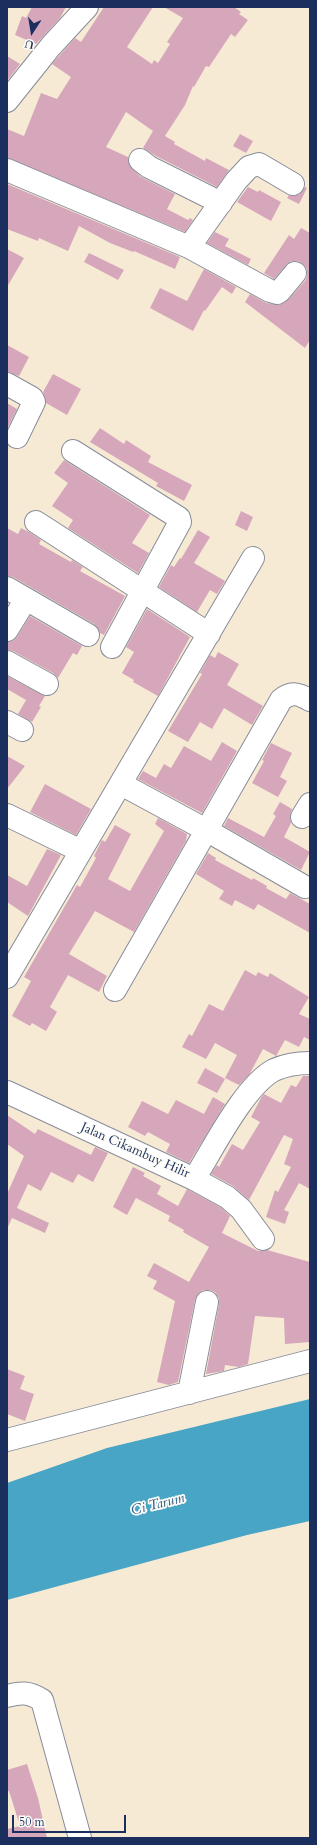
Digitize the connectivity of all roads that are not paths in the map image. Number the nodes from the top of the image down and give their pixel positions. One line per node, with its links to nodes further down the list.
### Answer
1 (87, 7): 2 (street)
2 (7, 101)
3 (140, 160): 6 (street)
4 (7, 170): 7 (street)
5 (293, 184): 6 (street)
6 (221, 203): 7 (street)
7 (189, 247): 8 (street)
8 (295, 273)
9 (7, 384): 10 (street)
10 (17, 436)
11 (73, 451): 15 (street)
12 (36, 522): 15 (street)
13 (253, 558): 18 (street)
14 (7, 588): 16 (street)
15 (143, 590): 18 (street); 20 (street)
16 (26, 599): 17 (street); 19 (street)
17 (7, 630)
18 (209, 634): 24 (street)
19 (88, 635)
20 (112, 647)
21 (7, 662): 22 (street)
22 (47, 684)
23 (310, 700): 26 (street)
24 (121, 784): 26 (street); 27 (street)
25 (7, 815): 27 (street)
26 (208, 831): 28 (street); 30 (street)
27 (81, 851): 29 (street)
28 (305, 887)
29 (7, 977)
30 (115, 990)
31 (310, 1063): 33 (street, Jalan Cikambuy Hilir)
32 (7, 1092): 33 (street, Jalan Cikambuy Hilir)
33 (194, 1179): 34 (street)
34 (263, 1238)
35 (207, 1302): 37 (street)
36 (310, 1361): 37 (street)
37 (190, 1393): 38 (street)
38 (7, 1440)
39 (7, 1696): 40 (street)
40 (80, 1838)

